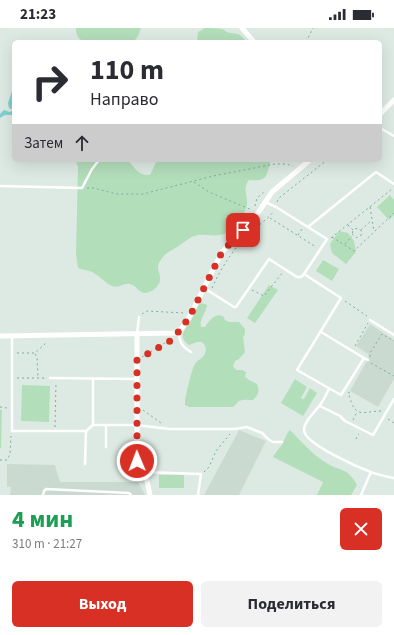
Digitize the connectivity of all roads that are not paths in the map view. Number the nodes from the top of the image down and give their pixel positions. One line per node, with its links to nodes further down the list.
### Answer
1 (242, 28): 2 (street)
2 (252, 40)
3 (394, 100): 4 (street)
4 (382, 112)
5 (382, 129): 6 (lane)
6 (394, 136)
7 (98, 162): 10 (lane)
8 (308, 162): 11 (street)
9 (394, 184): 12 (lane)
10 (0, 186)
11 (265, 202): 12 (lane); 14 (street)
12 (308, 227): 13 (lane)
13 (304, 274): 14 (lane); 18 (lane)
14 (204, 287): 17 (street)
15 (138, 317): 19 (lane)
16 (370, 320): 20 (lane)
17 (178, 331): 19 (street); 23 (lane)
18 (321, 332): 24 (lane); 29 (lane)
19 (137, 335): 22 (street); 28 (street)
20 (394, 335)
21 (0, 336): 22 (street)
22 (12, 336): 35 (lane)
23 (191, 352)
24 (364, 358): 25 (lane); 29 (lane)
25 (368, 360)
26 (50, 378): 27 (lane)
27 (93, 379): 28 (lane); 32 (lane)
28 (136, 380): 34 (street)
29 (329, 389): 31 (lane)
30 (394, 399): 31 (lane)
31 (320, 406): 40 (lane)
32 (93, 425): 33 (lane); 35 (lane)
33 (106, 425): 34 (lane); 37 (lane)
34 (136, 425): 36 (lane); 39 (street)
35 (86, 431): 38 (lane)
36 (282, 442)
37 (106, 446)
38 (85, 464)
39 (143, 472): 46 (street); 47 (lane)
40 (371, 472): 41 (lane); 48 (lane)
41 (394, 478)
42 (82, 491): 43 (lane); 44 (lane); 45 (lane)
43 (43, 495)
44 (81, 495)
45 (131, 495)
46 (150, 495)
47 (198, 495)
48 (361, 495)

